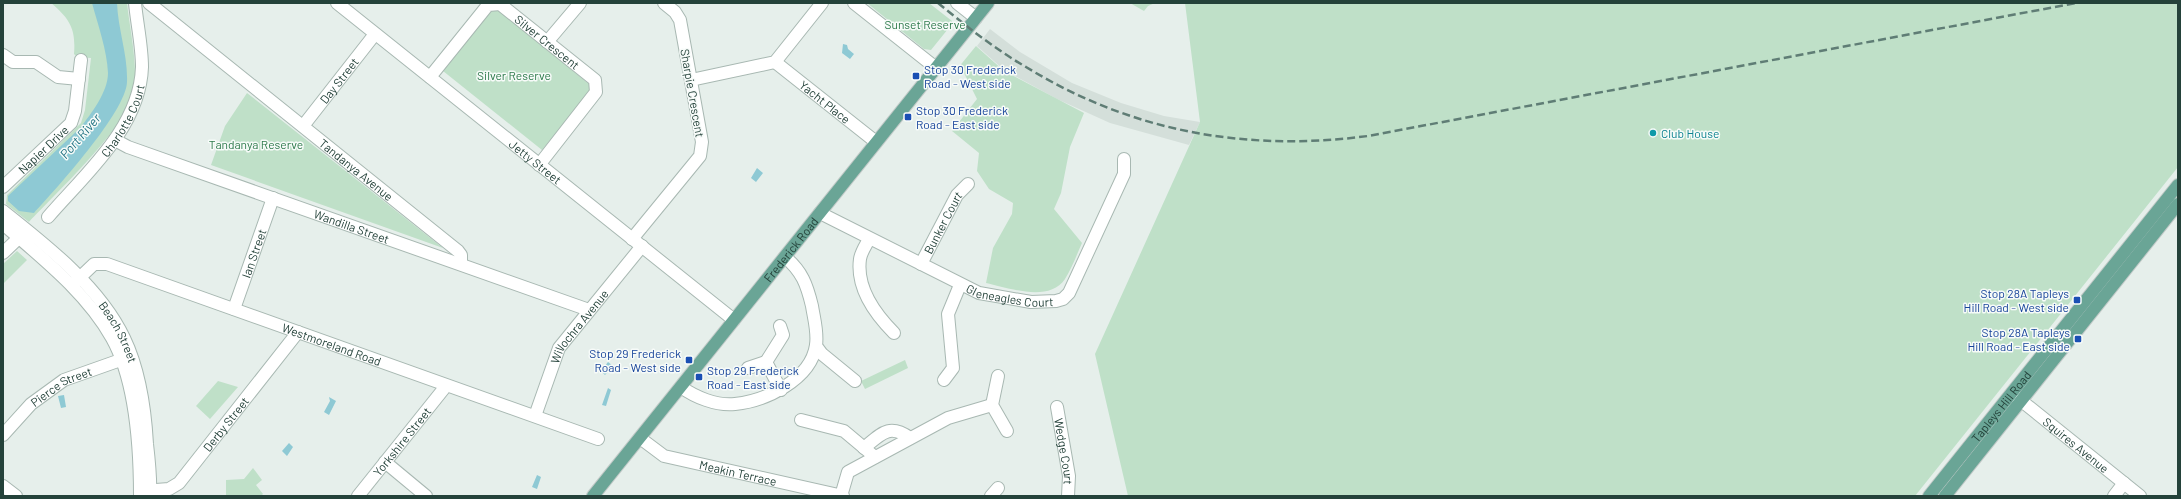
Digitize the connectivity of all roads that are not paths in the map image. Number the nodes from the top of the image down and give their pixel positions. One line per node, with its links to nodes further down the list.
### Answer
1 (136, 3): 21 (street, Charlotte Court)
2 (149, 3): 20 (street, Tandanya Avenue)
3 (337, 3): 11 (street, Jetty Street)
4 (580, 3): 12 (street)
5 (664, 3): 19 (street, Sharpie Crescent)
6 (822, 3): 15 (street)
7 (854, 3): 16 (street)
8 (957, 3): 10 (street)
9 (988, 3): 10 (main road, Frederick Road)
10 (976, 18): 16 (main road, Frederick Road)
11 (375, 34): 17 (street, Jetty Street); 20 (street, Day Street)
12 (548, 42): 17 (street, Silver Crescent); 24 (street, Silver Crescent)
13 (3, 54): 18 (street)
14 (81, 60): 18 (street, Napier Drive)
15 (774, 62): 19 (street); 22 (street, Yacht Place)
16 (936, 68): 22 (main road, Frederick Road)
17 (430, 78): 24 (street, Jetty Street)
18 (79, 79): 27 (street, Napier Drive)
19 (691, 80): 36 (street, Sharpie Crescent)
20 (303, 126): 39 (street, Tandanya Avenue)
21 (115, 140): 28 (street, Wandilla Street); 32 (street, Charlotte Court)
22 (876, 142): 31 (main road, Frederick Road)
23 (1124, 159): 42 (street, Gleneagles Court)
24 (539, 165): 36 (street, Jetty Street)
25 (968, 184): 40 (street, Bunker Court)
26 (2178, 185): 59 (main road, Tapleys Hill Road)
27 (3, 187)
28 (273, 198): 39 (street, Wandilla Street); 43 (street, Ian Street)
29 (2178, 204): 59 (main road, Tapleys Hill Road)
30 (3, 211): 34 (street, Beach Street)
31 (820, 213): 35 (street, Gleneagles Court); 38 (main road, Frederick Road)
32 (48, 217)
33 (3, 224): 34 (street, Beach Street)
34 (23, 234): 37 (street); 41 (street, Beach Street)
35 (869, 239): 40 (street, Gleneagles Court); 48 (street)
36 (637, 243): 44 (street, Willochra Avenue); 45 (street, Jetty Street)
37 (3, 254)
38 (785, 257): 45 (main road, Frederick Road); 49 (street)
39 (461, 264): 44 (street, Wandilla Street)
40 (921, 264): 42 (street, Gleneagles Court)
41 (75, 282): 43 (street, Westmoreland Road); 50 (street, Beach Street)
42 (960, 285): 54 (street)
43 (234, 309): 47 (street, Westmoreland Road)
44 (589, 310): 62 (street, Willochra Avenue)
45 (734, 320): 57 (main road, Frederick Road)
46 (780, 326): 51 (street)
47 (298, 332): 56 (street, Westmoreland Road); 75 (street, Derby Street)
48 (894, 333)
49 (816, 346): 55 (street); 58 (street)
50 (126, 358): 65 (street, Pierce Street); 75 (street, Beach Street)
51 (766, 362): 52 (street); 58 (street)
52 (748, 368)
53 (998, 376): 60 (street)
54 (944, 380)
55 (855, 381)
56 (446, 386): 62 (street, Westmoreland Road); 71 (street, Yorkshire Street)
57 (681, 387): 58 (street); 66 (main road, Frederick Road)
58 (781, 390)
59 (2017, 397): 72 (street, Squires Avenue); 82 (main road, Tapleys Hill Road); 83 (main road, Tapleys Hill Road)
60 (992, 405): 64 (street); 67 (street)
61 (1056, 407): 81 (street, Wedge Court)
62 (535, 416): 68 (street, Westmoreland Road)
63 (801, 420): 69 (street)
64 (1008, 431)
65 (3, 435)
66 (640, 438): 74 (street, Meakin Terrace); 79 (main road, Frederick Road)
67 (910, 438): 69 (street); 70 (street)
68 (598, 439)
69 (864, 448): 70 (street)
70 (874, 457): 80 (street)
71 (385, 462): 77 (street, Yorkshire Street); 78 (street)
72 (2124, 483): 84 (street); 85 (street, Squires Avenue)
73 (3, 486): 76 (street)
74 (794, 491): 80 (street, Meakin Terrace)
75 (145, 494)
76 (16, 496)
77 (358, 496)
78 (426, 496)
79 (593, 496)
80 (842, 496)
81 (1068, 496)
82 (1929, 496)
83 (1945, 496)
84 (2114, 496)
85 (2140, 496)

